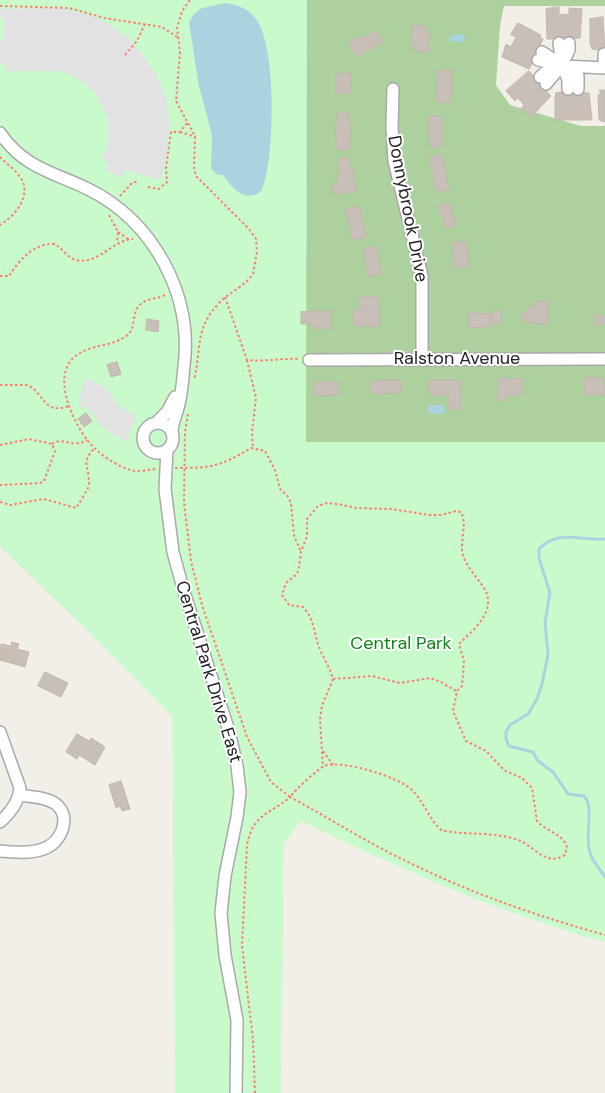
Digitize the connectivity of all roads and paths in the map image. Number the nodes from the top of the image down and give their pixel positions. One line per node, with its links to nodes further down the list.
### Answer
1 (190, 0): 4 (path)
2 (0, 6): 3 (path)
3 (145, 24): 4 (path); 7 (path)
4 (177, 36): 14 (path)
5 (564, 43): 9 (street)
6 (604, 54): 10 (street)
7 (125, 55)
8 (540, 56): 9 (street)
9 (562, 65): 10 (street); 11 (street); 13 (street)
10 (605, 68)
11 (543, 81)
12 (393, 89): 31 (street, Donnybrook Drive)
13 (573, 89)
14 (188, 122): 15 (path); 17 (path)
15 (180, 132): 17 (path); 20 (path)
16 (0, 133): 29 (street, Central Park Drive East)
17 (196, 137): 30 (path)
18 (0, 158): 23 (path)
19 (139, 182): 21 (path)
20 (148, 187)
21 (117, 200)
22 (110, 210): 24 (path)
23 (0, 225)
24 (118, 232): 25 (path); 27 (path)
25 (128, 239): 26 (path); 27 (path)
26 (137, 239)
27 (117, 243): 28 (path)
28 (0, 276)
29 (170, 284): 37 (street, Central Park Drive East); 38 (path)
30 (226, 297): 33 (path); 36 (path)
31 (422, 359): 32 (street, Ralston Avenue); 34 (street, Ralston Avenue)
32 (605, 359)
33 (247, 360): 34 (path); 46 (path)
34 (309, 360)
35 (0, 385): 38 (path)
36 (193, 385)
37 (180, 390): 40 (street, Central Park Drive East); 41 (street, Central Park Drive East)
38 (69, 406): 42 (path)
39 (189, 407): 49 (path)
40 (156, 423): 41 (street); 47 (street, Central Park Drive East)
41 (172, 433): 48 (street, Central Park Drive East)
42 (87, 440): 43 (path); 45 (path)
43 (52, 444): 44 (path); 51 (path)
44 (0, 445)
45 (94, 449): 50 (path); 53 (path)
46 (253, 449): 49 (path); 54 (path)
47 (150, 450): 48 (street); 52 (street, Central Park Drive East)
48 (167, 450): 52 (street, Central Park Drive East)
49 (185, 468): 62 (path)
50 (155, 469)
51 (0, 485)
52 (165, 489): 66 (street, Central Park Drive East)
53 (0, 502)
54 (301, 552): 55 (path); 56 (path)
55 (333, 679): 56 (path); 58 (path)
56 (457, 691): 59 (path)
57 (0, 732): 61 (street)
58 (323, 751): 59 (path); 60 (path)
59 (333, 765): 60 (path)
60 (323, 767): 62 (path)
61 (19, 795): 63 (street); 64 (street)
62 (290, 797): 65 (path); 67 (path)
63 (0, 822)
64 (0, 850)
65 (605, 935)
66 (236, 1093)
67 (255, 1093)

